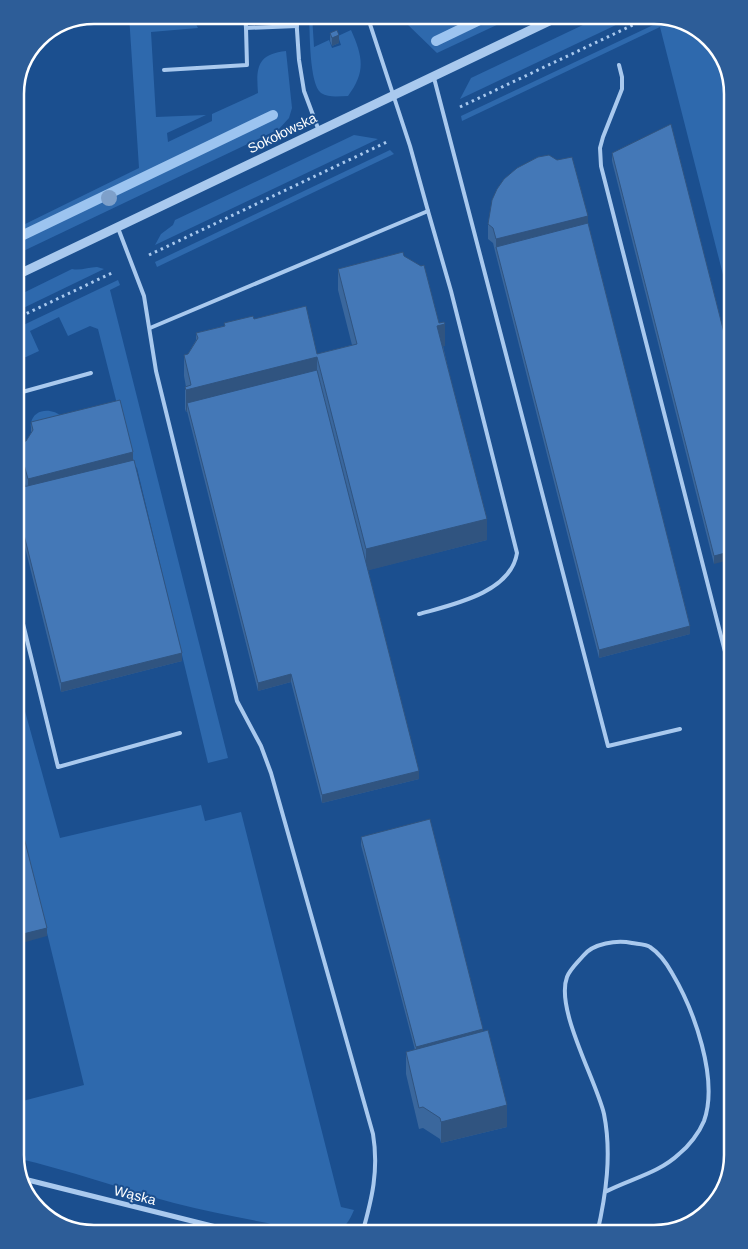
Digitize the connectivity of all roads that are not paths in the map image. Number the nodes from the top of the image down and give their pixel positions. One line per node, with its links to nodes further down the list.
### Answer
1 (246, 24): 5 (lane)
2 (370, 24): 9 (lane)
3 (543, 24): 8 (street, Sokołowska)
4 (297, 26): 5 (lane); 10 (lane)
5 (246, 28): 7 (lane)
6 (619, 65): 19 (lane)
7 (164, 70)
8 (433, 76): 9 (street, Sokołowska); 20 (lane)
9 (394, 95): 10 (street, Sokołowska); 11 (lane)
10 (319, 131): 12 (street, Sokołowska)
11 (428, 211): 14 (lane); 17 (lane)
12 (118, 228): 13 (street, Sokołowska); 14 (lane)
13 (24, 272)
14 (150, 328): 25 (lane)
15 (91, 373): 16 (lane)
16 (24, 392)
17 (419, 614)
18 (24, 628): 21 (lane)
19 (724, 648)
20 (680, 728)
21 (180, 733)
22 (28, 1180): 24 (street, Wąska)
23 (606, 1192): 23 (lane); 26 (lane)
24 (208, 1225)
25 (364, 1225)
26 (599, 1225)

